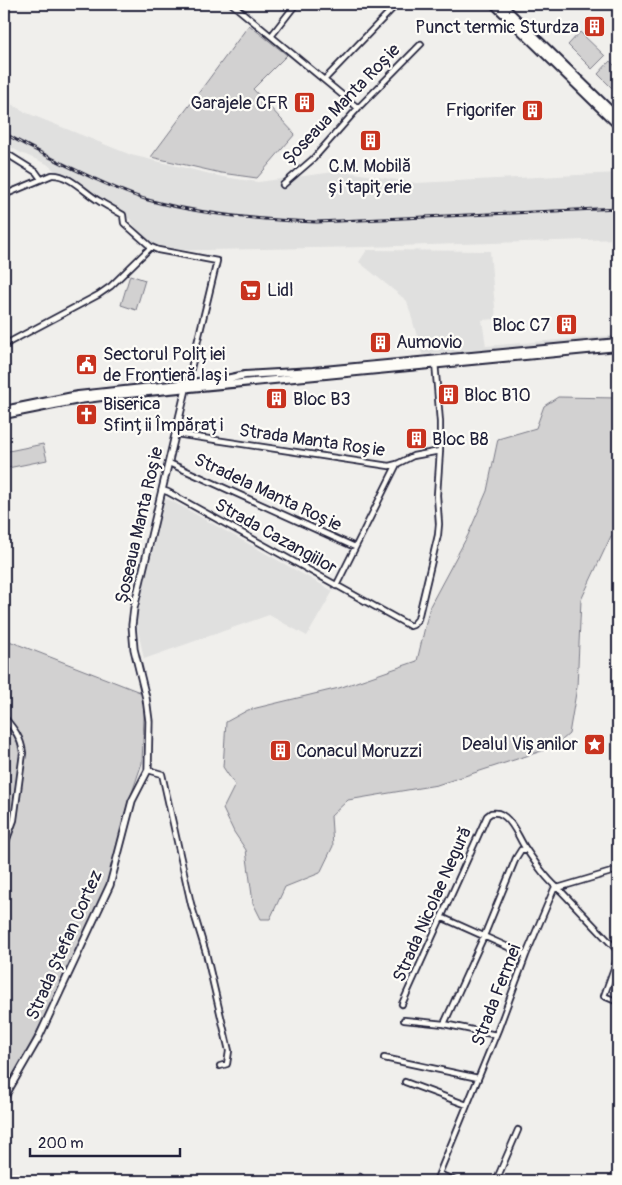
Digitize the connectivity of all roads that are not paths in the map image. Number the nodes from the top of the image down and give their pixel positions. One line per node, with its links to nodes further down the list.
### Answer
1 (232, 4): 6 (street)
2 (296, 4): 6 (street)
3 (397, 4): 8 (street)
4 (494, 4): 9 (main road)
5 (501, 4): 9 (main road)
6 (272, 35): 8 (street)
7 (421, 44): 10 (street, Șoseaua Manta Roșie)
8 (325, 79): 10 (street)
9 (593, 97): 11 (main road); 12 (main road)
10 (358, 108): 15 (street, Șoseaua Manta Roșie)
11 (618, 118)
12 (618, 125)
13 (4, 152): 14 (street)
14 (41, 179): 16 (street); 17 (street)
15 (283, 186)
16 (4, 195)
17 (151, 247): 19 (street); 22 (street, Șoseaua Manta Roșie)
18 (618, 342): 21 (main road)
19 (4, 345)
20 (618, 347): 21 (main road)
21 (435, 361): 22 (main road); 26 (street)
22 (186, 386): 23 (main road); 24 (main road); 25 (street, Șoseaua Manta Roșie)
23 (4, 410)
24 (4, 415)
25 (176, 434): 27 (street, Șoseaua Manta Roșie); 28 (street, Strada Manta Roșie)
26 (440, 452): 28 (street, Strada Manta Roșie); 31 (street)
27 (169, 463): 29 (street, Șoseaua Manta Roșie); 30 (street, Stradela Manta Roșie)
28 (398, 464): 30 (street, Strada Cazangiilor)
29 (162, 490): 31 (street, Strada Cazangiilor); 33 (street, Șoseaua Manta Roșie)
30 (355, 547): 31 (street, Strada Cazangiilor)
31 (336, 586)
32 (4, 717): 34 (street)
33 (148, 770): 49 (street); 52 (street, Strada Ștefan Cortez)
34 (4, 847)
35 (526, 849): 37 (street); 38 (street, Strada Nicolae Negură); 39 (street)
36 (618, 870): 37 (street)
37 (557, 888): 40 (street); 41 (street, Strada Fermei)
38 (441, 917): 39 (street); 44 (street, Strada Nicolae Negură)
39 (484, 936): 41 (street); 46 (street)
40 (618, 951)
41 (526, 955): 47 (street, Strada Fermei)
42 (618, 957): 43 (street)
43 (618, 1002)
44 (402, 1004)
45 (404, 1020): 46 (street)
46 (444, 1024): 47 (street)
47 (496, 1035): 50 (street, Strada Fermei)
48 (384, 1058): 50 (street)
49 (220, 1066)
50 (478, 1078): 53 (street, Strada Fermei)
51 (405, 1082): 53 (street)
52 (4, 1098)
53 (467, 1105): 55 (street, Strada Fermei)
54 (518, 1130): 60 (street)
55 (438, 1174): 58 (street, Strada Fermei); 59 (street)
56 (358, 1179): 57 (street)
57 (364, 1181)
58 (436, 1181)
59 (455, 1181)
60 (496, 1181)

